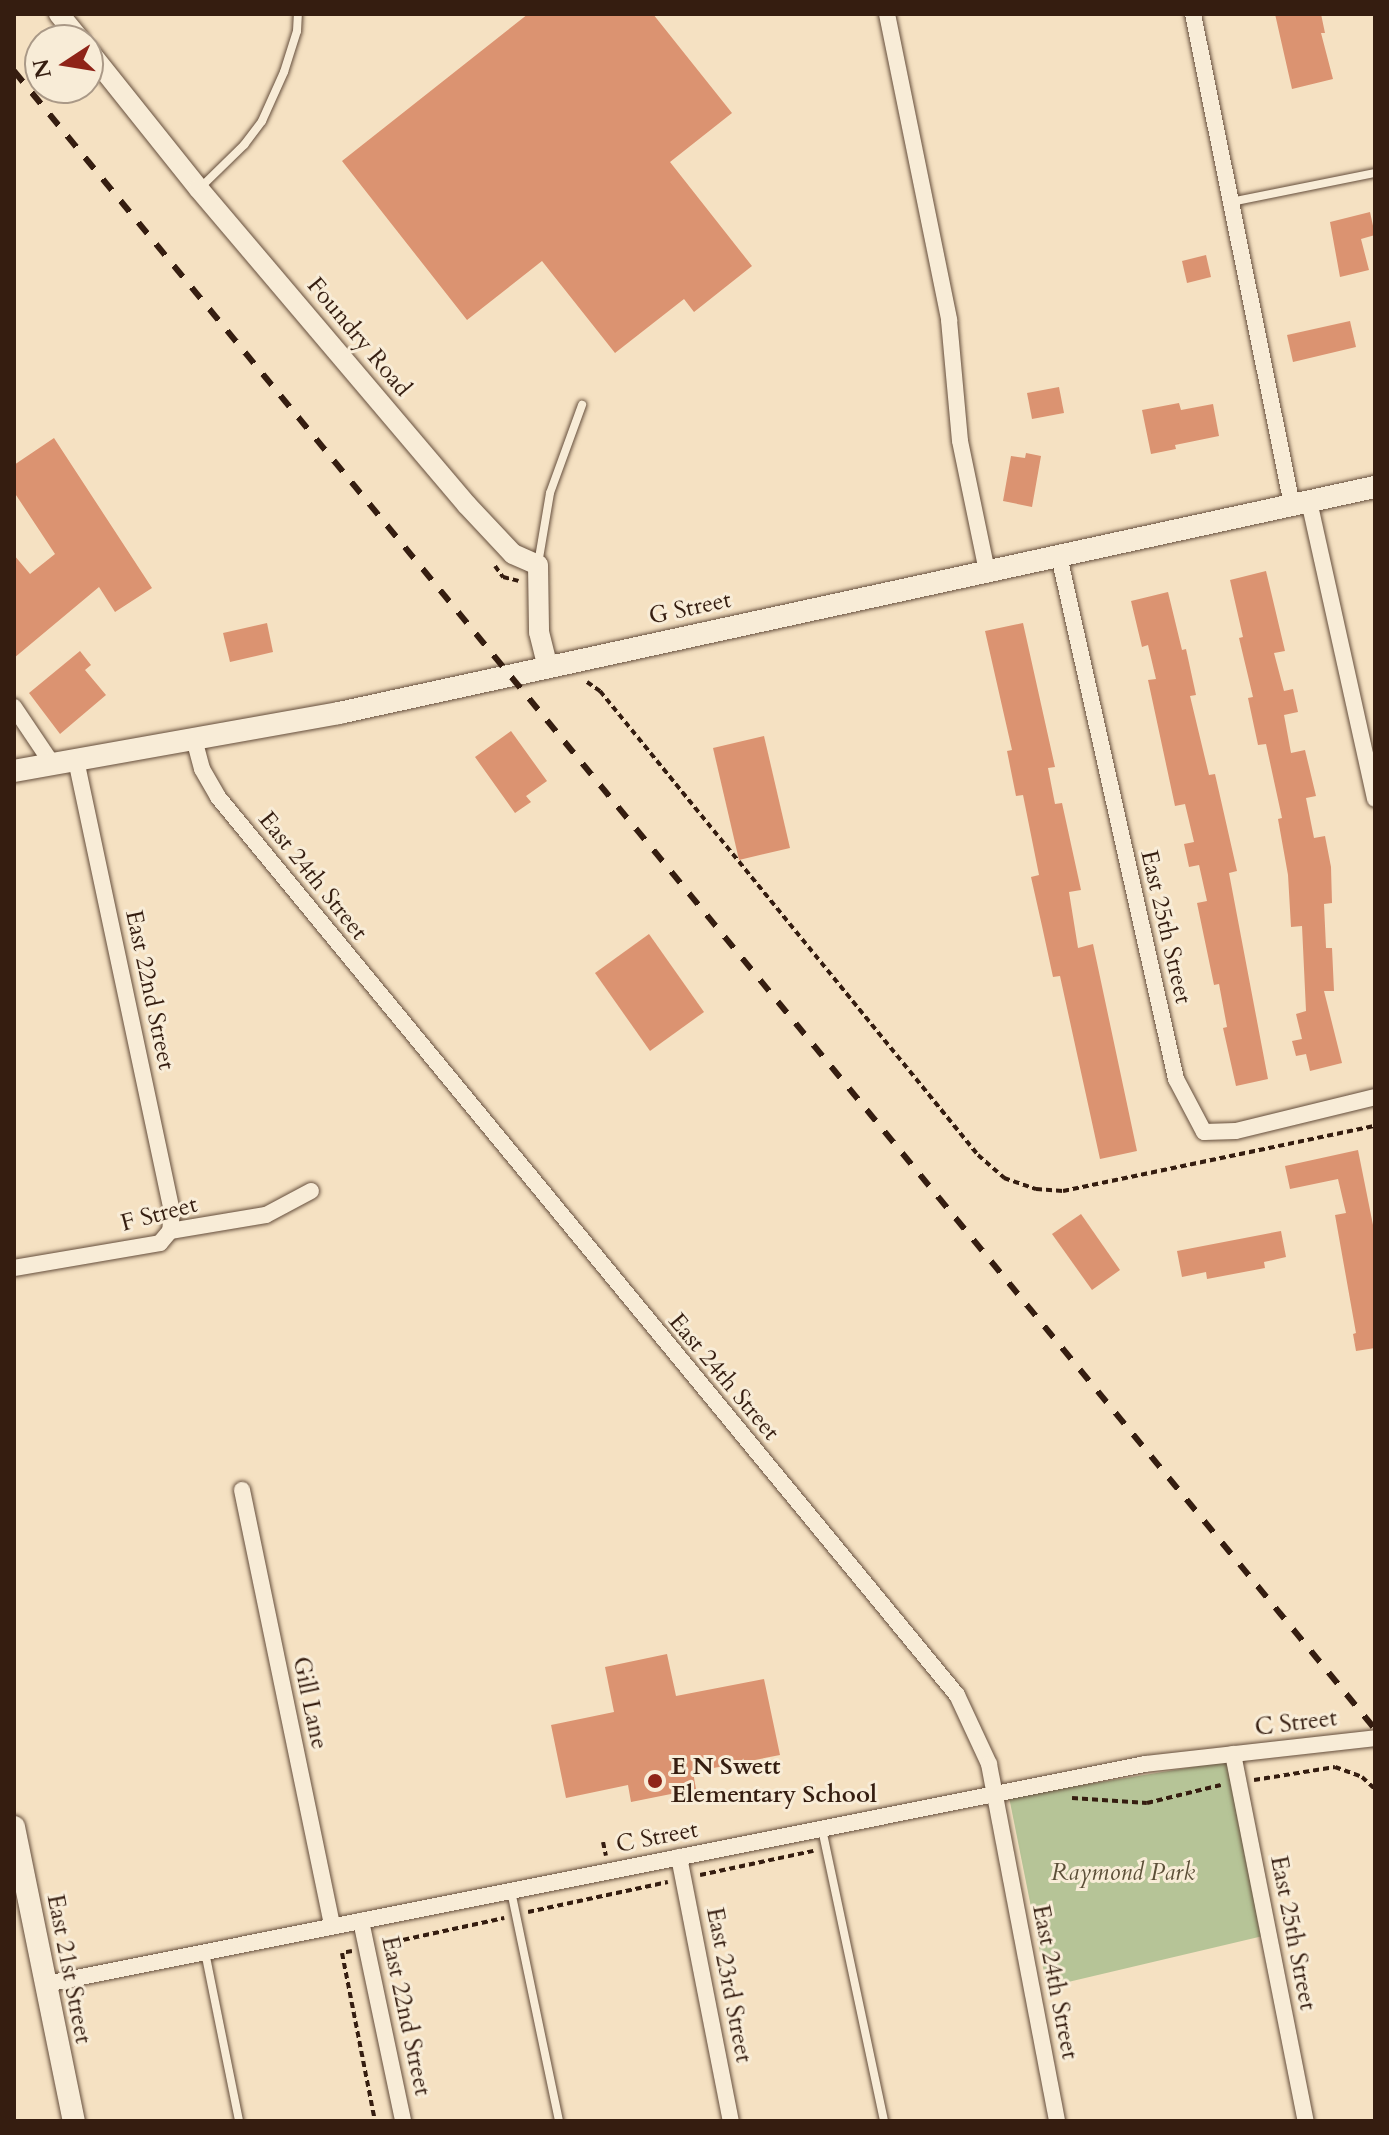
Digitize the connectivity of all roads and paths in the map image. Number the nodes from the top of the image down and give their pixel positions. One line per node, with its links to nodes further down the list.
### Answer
1 (298, 14): 6 (lane)
2 (887, 14): 13 (street)
3 (1193, 14): 7 (street)
4 (104, 70): 6 (street, Foundry Road)
5 (1375, 173): 7 (lane)
6 (199, 189): 12 (street, Foundry Road)
7 (1229, 203): 10 (street)
8 (582, 405): 12 (lane)
9 (1375, 487): 10 (main road, G Street)
10 (1301, 503): 11 (main road, G Street); 21 (street)
11 (1059, 556): 13 (main road, G Street); 22 (street, East 25th Street)
12 (538, 565): 14 (street)
13 (987, 571): 14 (main road, G Street)
14 (547, 665): 17 (main road, G Street)
15 (576, 685): 23 (path)
16 (14, 707): 19 (street)
17 (194, 739): 18 (main road, G Street); 32 (street, East 24th Street)
18 (76, 760): 19 (main road, G Street); 25 (street, East 22nd Street)
19 (53, 765): 20 (main road, G Street)
20 (14, 771)
21 (1375, 799)
22 (1375, 1097)
23 (1375, 1126)
24 (311, 1191): 25 (street, F Street)
25 (170, 1231): 26 (street, F Street)
26 (14, 1268)
27 (242, 1490): 42 (street, Gill Lane)
28 (1375, 1738): 29 (street, C Street)
29 (1233, 1754): 30 (street, East 25th Street); 32 (street, C Street)
30 (1239, 1782): 31 (path); 33 (path); 54 (street, East 25th Street)
31 (1375, 1789)
32 (995, 1794): 35 (street, C Street); 53 (street, East 24th Street)
33 (1058, 1800)
34 (14, 1827): 45 (main road, East 21st Street)
35 (822, 1829): 36 (lane); 37 (street, C Street)
36 (826, 1848): 38 (path); 52 (lane)
37 (679, 1857): 38 (street, East 23rd Street); 39 (street, C Street)
38 (683, 1879): 40 (path); 51 (street, East 23rd Street)
39 (511, 1891): 40 (lane); 41 (street, C Street)
40 (516, 1915): 43 (path); 50 (lane)
41 (361, 1921): 42 (street, C Street); 43 (street, East 22nd Street)
42 (332, 1926): 44 (street, C Street)
43 (367, 1947): 48 (path); 49 (street, East 22nd Street)
44 (205, 1952): 45 (street, C Street); 47 (lane)
45 (46, 1984): 46 (main road, East 21st Street)
46 (74, 2121)
47 (239, 2121)
48 (375, 2121)
49 (403, 2121)
50 (559, 2121)
51 (731, 2121)
52 (884, 2121)
53 (1057, 2121)
54 (1306, 2121)

